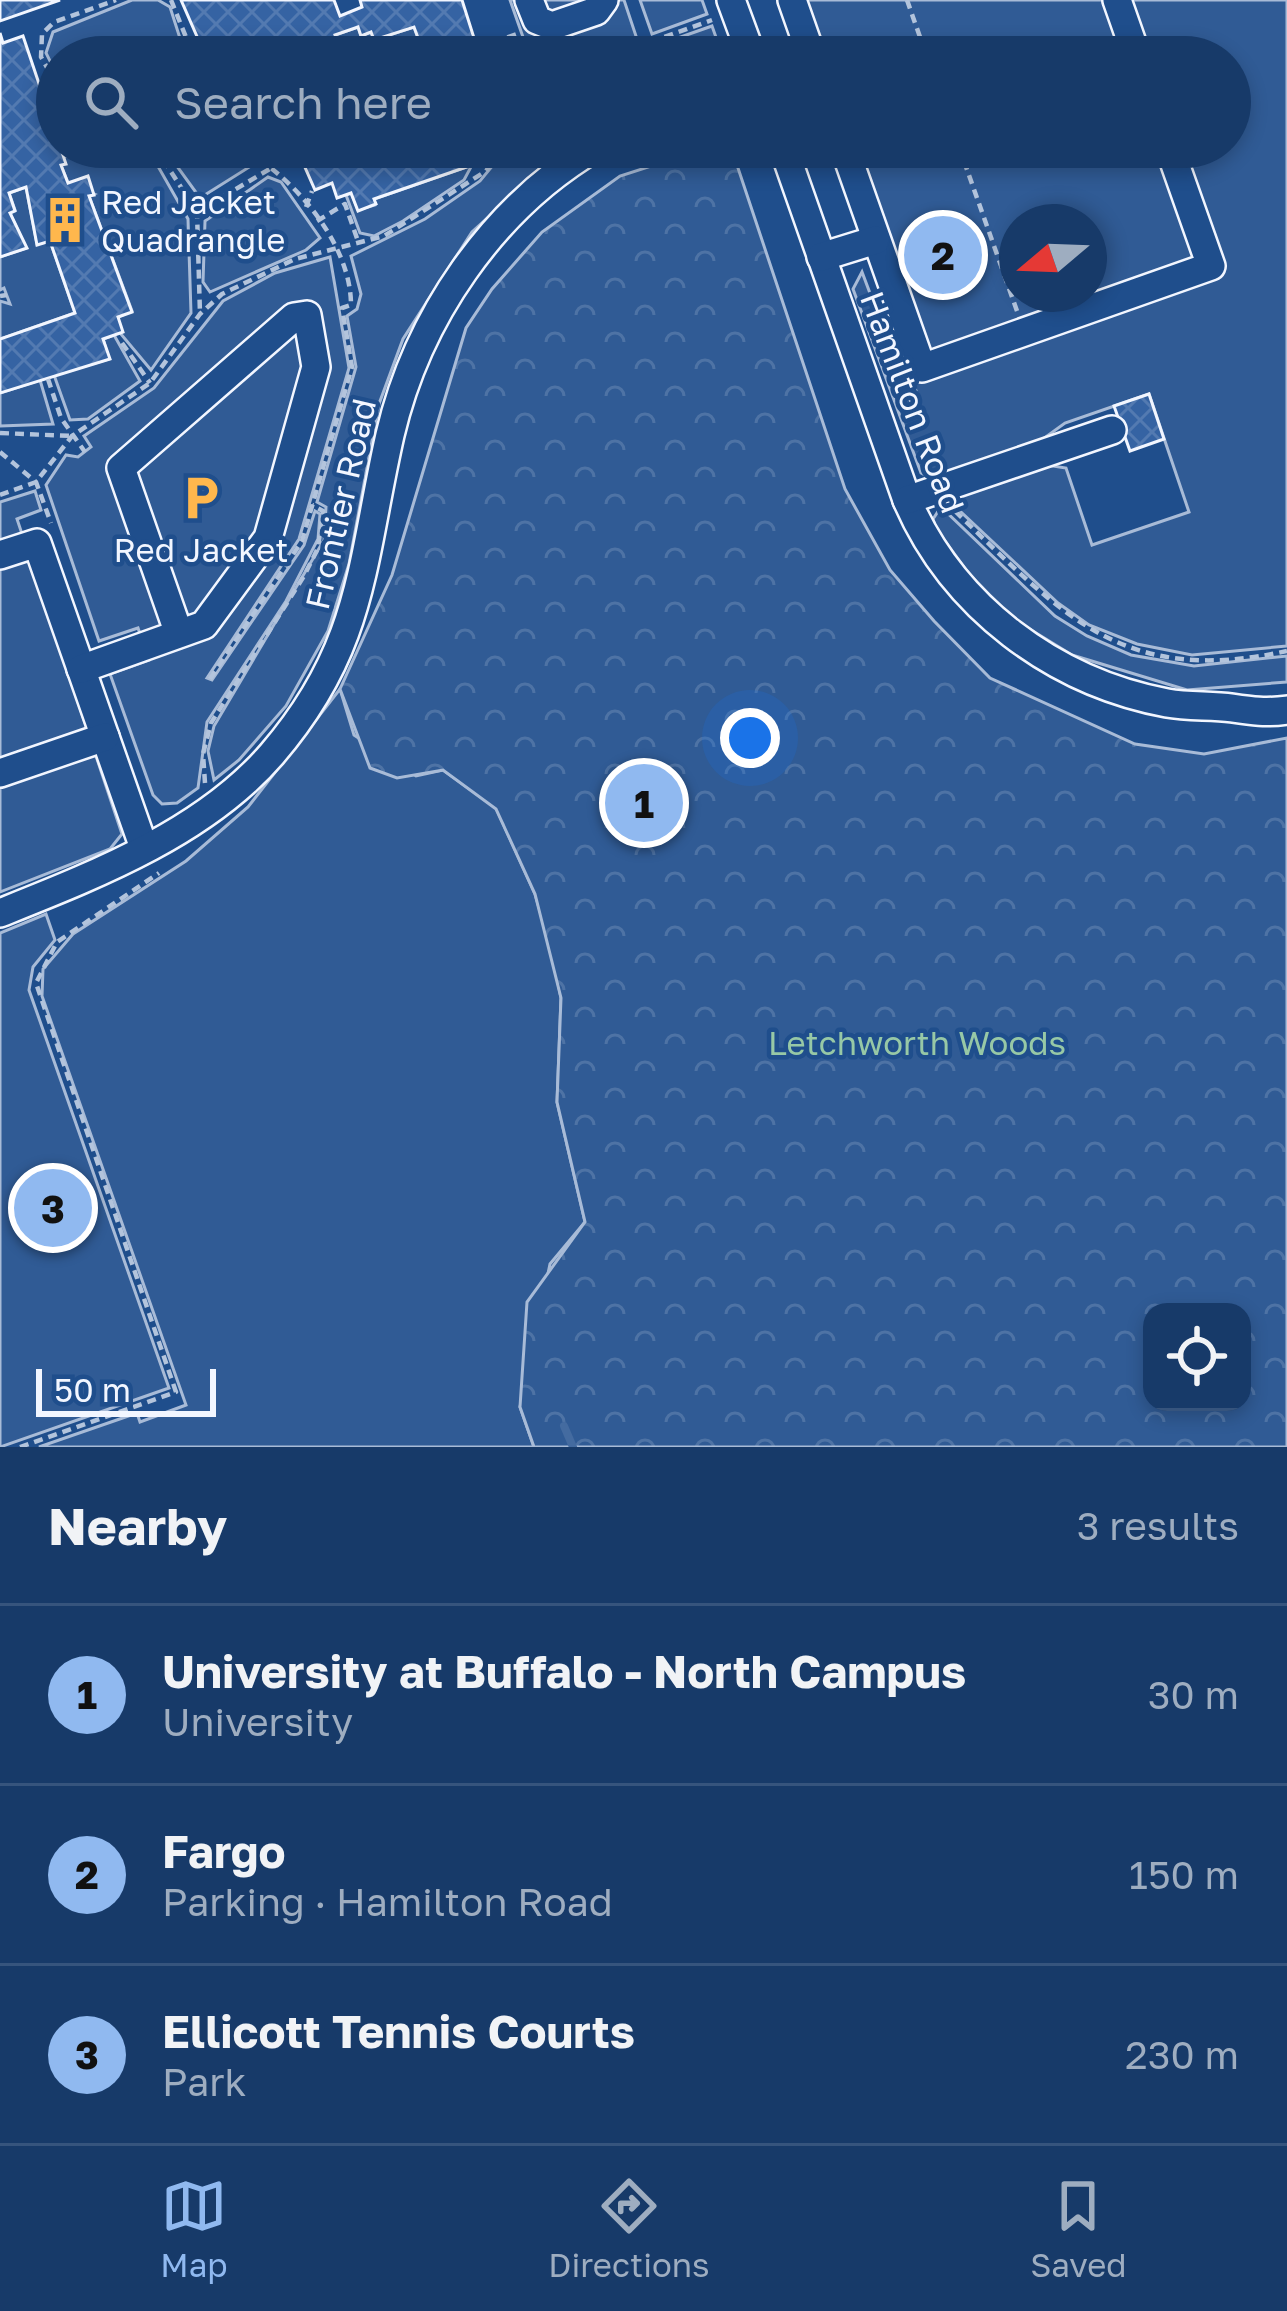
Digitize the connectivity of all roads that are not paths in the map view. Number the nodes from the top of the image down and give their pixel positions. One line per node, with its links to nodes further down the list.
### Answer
1 (529, 0): 2 (street)
2 (604, 0)
3 (792, 0): 7 (street)
4 (1117, 0): 8 (street)
5 (733, 5): 6 (street)
6 (744, 36)
7 (805, 36)
8 (1130, 36)
9 (568, 168): 25 (street, Frontier Road)
10 (790, 168): 14 (street, Hamilton Road)
11 (851, 168): 13 (street)
12 (1176, 168): 13 (street)
13 (876, 241): 14 (street)
14 (821, 257): 16 (street, Hamilton Road)
15 (1112, 430): 16 (street)
16 (908, 500): 21 (street, Hamilton Road)
17 (0, 556): 19 (street)
18 (178, 634): 18 (street); 19 (street)
19 (81, 669): 23 (street)
20 (1287, 692): 21 (street, Hamilton Road)
21 (1234, 708): 22 (street, Hamilton Road)
22 (1287, 710)
23 (105, 736): 24 (street); 25 (street)
24 (0, 772)
25 (144, 848): 26 (street, Frontier Road)
26 (0, 913)

